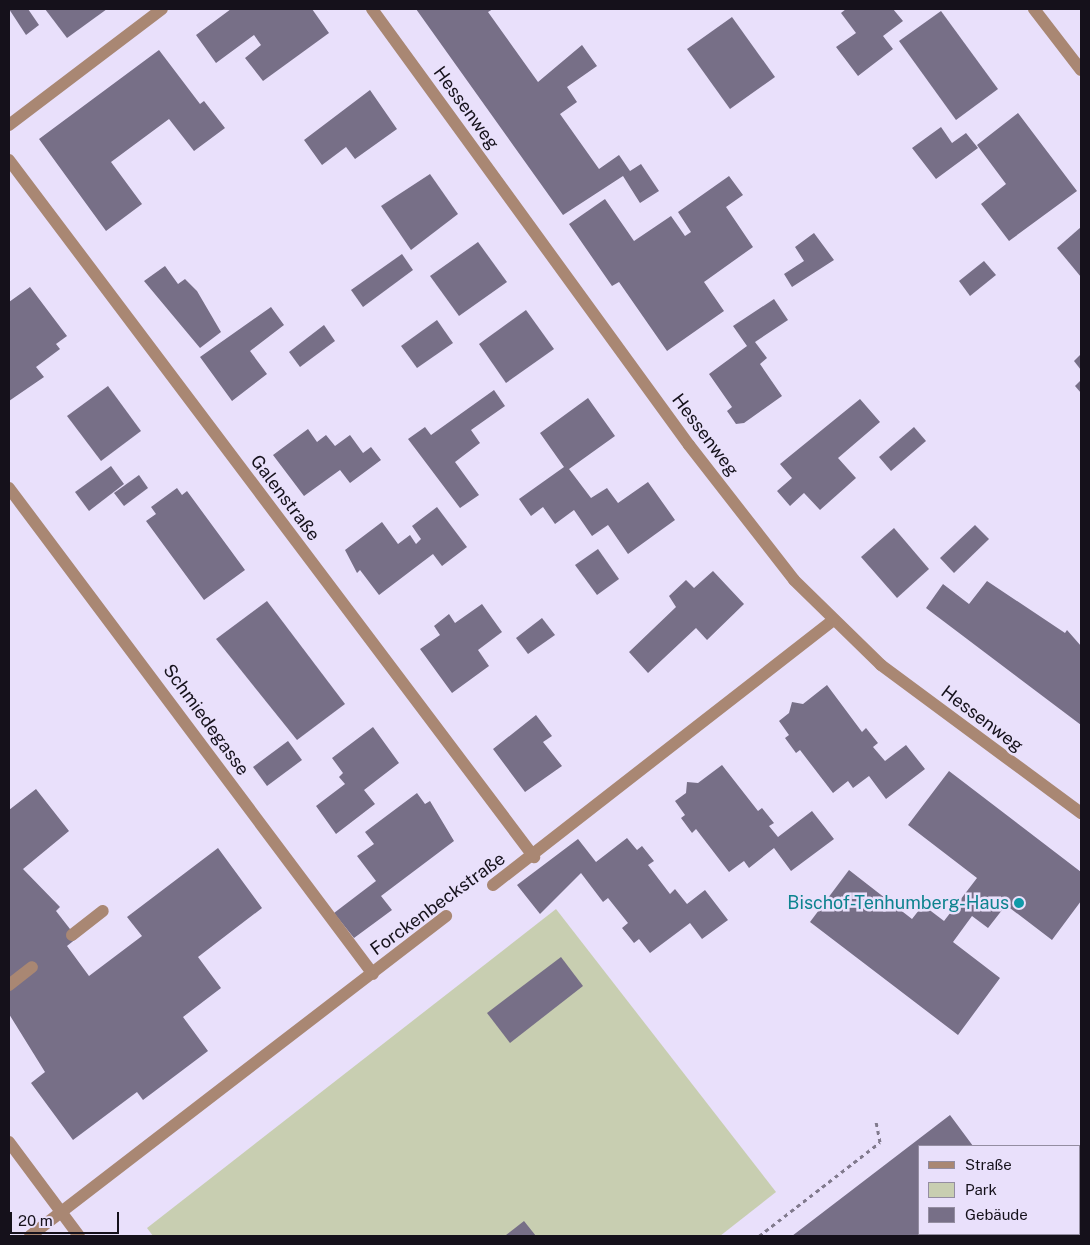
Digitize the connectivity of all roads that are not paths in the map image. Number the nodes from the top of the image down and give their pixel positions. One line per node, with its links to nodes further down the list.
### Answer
1 (162, 9): 5 (street)
2 (372, 9): 8 (street, Hessenweg)
3 (1034, 9): 4 (street)
4 (1081, 70)
5 (9, 125)
6 (9, 160): 10 (street, Galenstraße)
7 (9, 488): 16 (street, Schmiedegasse)
8 (833, 620): 9 (street, Hessenweg); 10 (street, Forckenbeckstraße)
9 (1081, 813)
10 (534, 857): 11 (street, Forckenbeckstraße)
11 (493, 885)
12 (103, 911): 14 (street)
13 (446, 916): 16 (street, Forckenbeckstraße)
14 (72, 935)
15 (32, 967): 17 (street)
16 (373, 974): 19 (street, Forckenbeckstraße)
17 (9, 985)
18 (9, 1142): 19 (street)
19 (62, 1214): 20 (street, Forckenbeckstraße); 21 (street)
20 (30, 1236)
21 (79, 1236)

